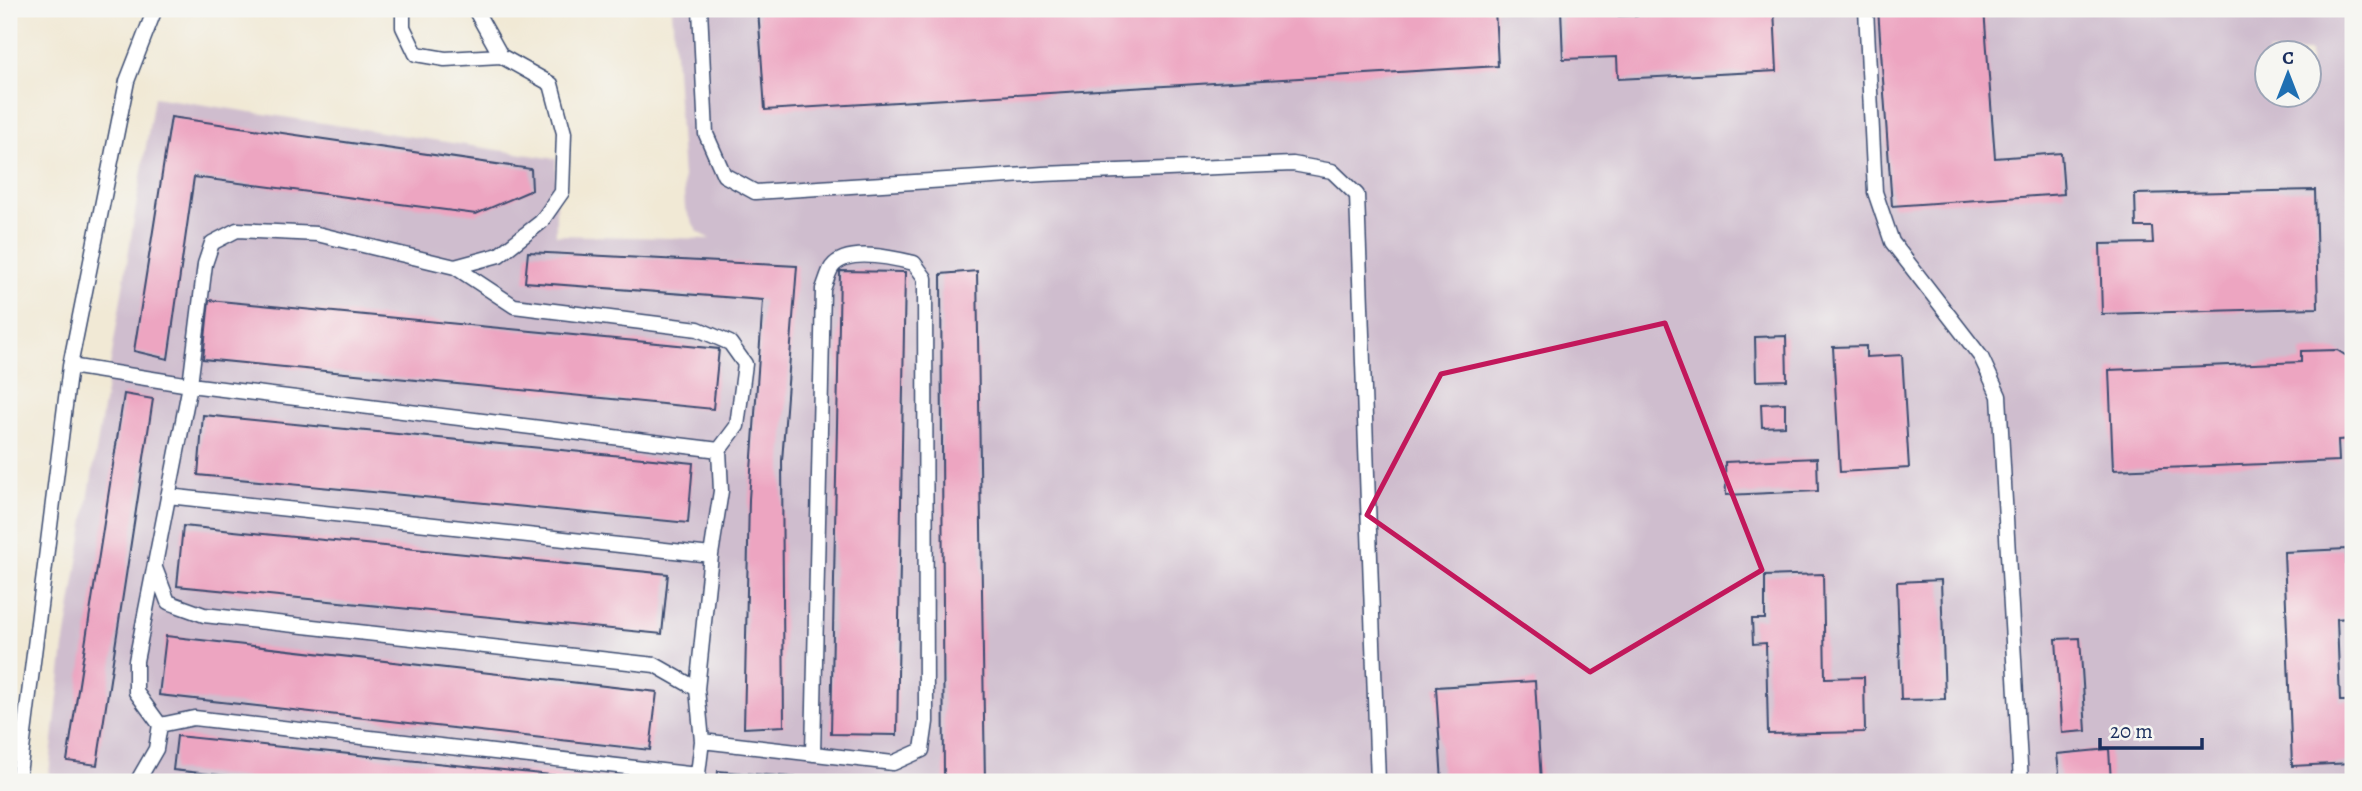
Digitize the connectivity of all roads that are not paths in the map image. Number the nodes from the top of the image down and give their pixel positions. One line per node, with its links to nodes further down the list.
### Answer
1 (155, 9): 8 (lane)
2 (403, 9): 6 (lane)
3 (478, 9): 6 (lane)
4 (700, 9): 21 (lane)
5 (1866, 9): 22 (lane)
6 (501, 56): 7 (lane)
7 (455, 267): 9 (lane); 10 (lane)
8 (71, 366): 9 (lane); 19 (lane)
9 (190, 385): 10 (lane); 11 (lane)
10 (719, 450): 12 (lane)
11 (168, 496): 12 (lane); 13 (lane)
12 (711, 555): 14 (lane)
13 (154, 567): 14 (lane); 15 (lane)
14 (697, 689): 16 (lane)
15 (160, 725): 18 (lane); 20 (lane)
16 (702, 741): 17 (lane); 18 (lane)
17 (813, 754): 17 (lane)
18 (697, 779)
19 (18, 782)
20 (136, 782)
21 (1378, 782)
22 (2021, 782)

